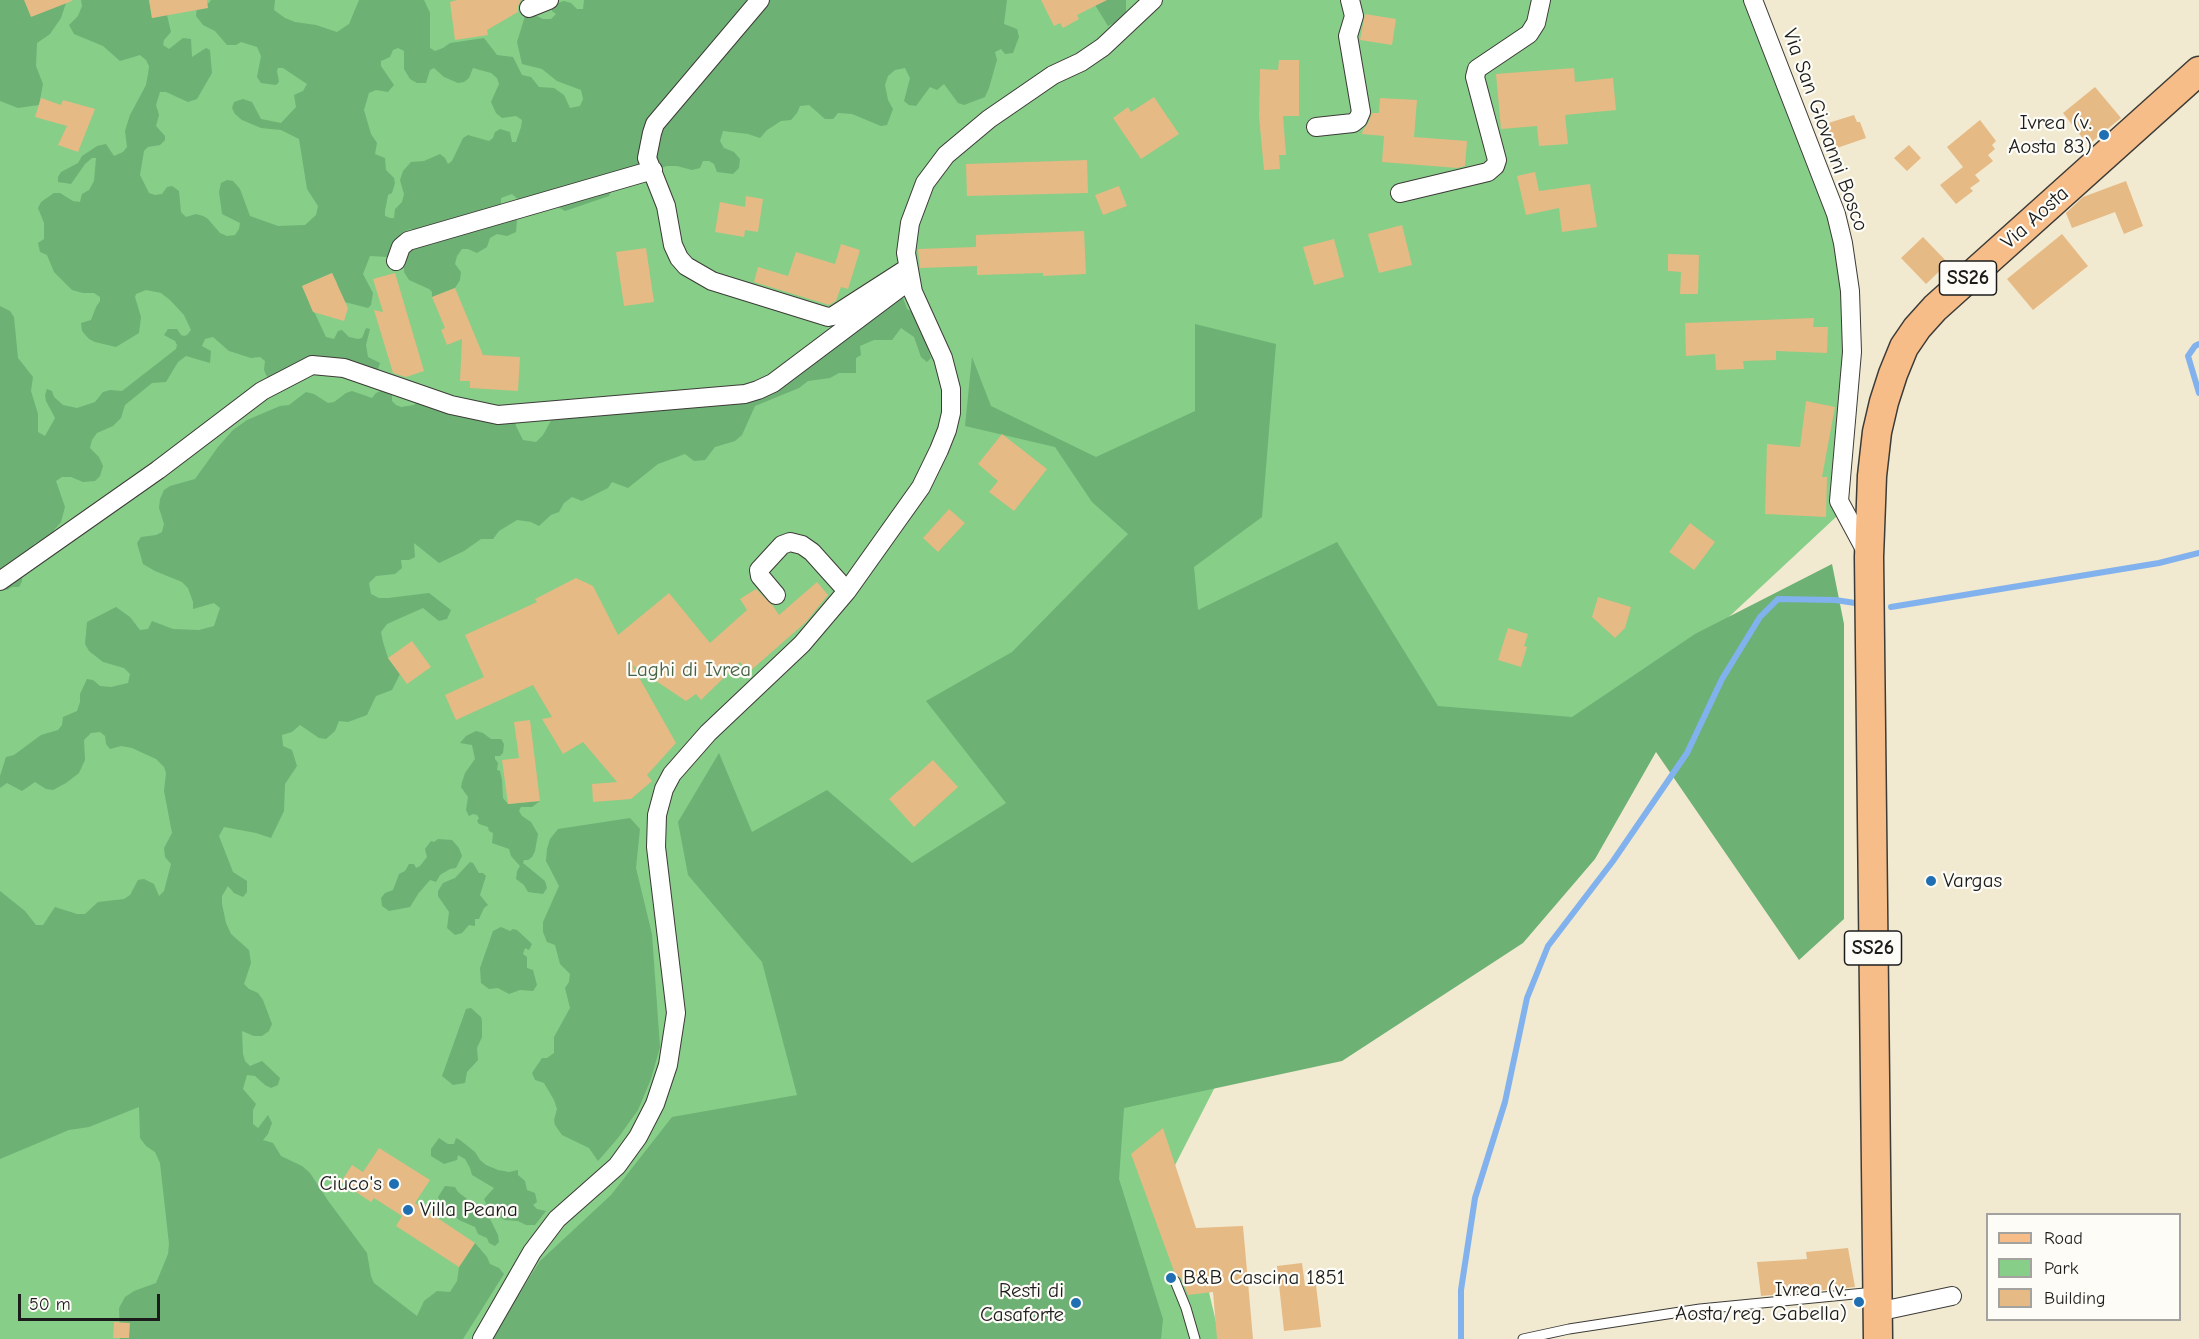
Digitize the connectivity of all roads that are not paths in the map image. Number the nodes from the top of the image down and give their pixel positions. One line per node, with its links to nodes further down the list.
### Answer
1 (549, 0): 7 (street)
2 (760, 0): 10 (street)
3 (1153, 0): 13 (street)
4 (1350, 0): 9 (street)
5 (1541, 0): 11 (street)
6 (1753, 0): 14 (street, Via San Giovanni Bosco)
7 (530, 8)
8 (2199, 71): 14 (main road, Via Aosta / SS26)
9 (1317, 127)
10 (653, 170): 12 (street); 13 (street)
11 (1400, 193)
12 (396, 261)
13 (909, 274): 15 (street); 16 (street)
14 (1869, 558): 20 (main road, SS26)
15 (0, 582)
16 (847, 591): 17 (street); 21 (street)
17 (776, 595)
18 (1174, 1281): 22 (lane)
19 (1952, 1296): 20 (street)
20 (1877, 1314): 23 (lane)
21 (482, 1339)
22 (1195, 1339)
23 (1523, 1339)

